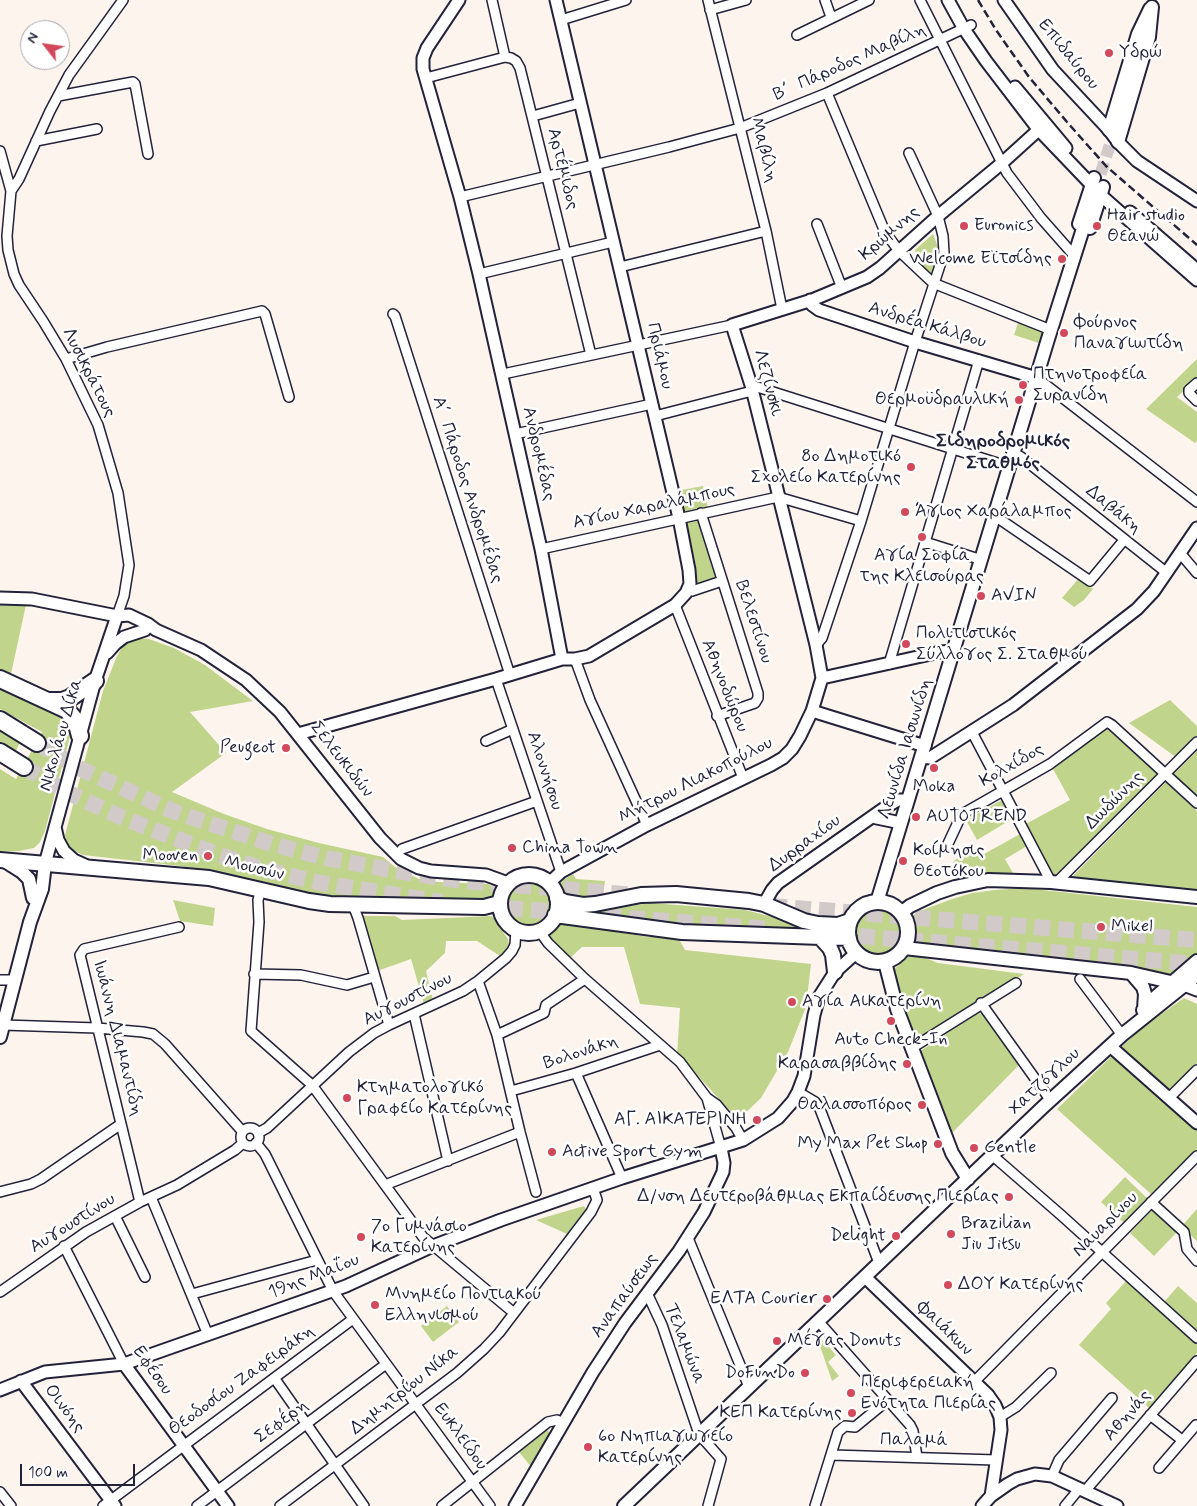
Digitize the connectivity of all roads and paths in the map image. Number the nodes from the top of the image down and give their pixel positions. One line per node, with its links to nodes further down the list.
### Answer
1 (123, 0): 24 (street)
2 (459, 0): 22 (street, Ανδρομέδας)
3 (492, 0): 21 (street)
4 (556, 0): 17 (street, Πριάμου)
5 (626, 0): 17 (street)
6 (708, 0): 15 (street, Μαβίλη)
7 (746, 0): 15 (street)
8 (826, 0): 16 (street)
9 (869, 0): 16 (street)
10 (920, 0): 20 (street)
11 (948, 0): 18 (street)
12 (957, 0): 18 (street)
13 (1004, 0): 31 (street, Επιδαύρου)
14 (1152, 3): 26 (main road); 31 (main road)
15 (710, 10): 29 (street, Μαβίλη)
16 (831, 18): 19 (street)
17 (560, 20): 25 (street, Πριάμου)
18 (968, 27): 20 (street, Β΄ Πάροδος Μαβίλη); 28 (street)
19 (797, 35)
20 (940, 40): 23 (street, Β΄ Πάροδος Μαβίλη); 36 (street)
21 (505, 57): 22 (street); 27 (street, Αρτέμιδος)
22 (426, 78): 41 (street, Ανδρομέδας)
23 (827, 93): 29 (street, Β΄ Πάροδος Μαβίλη); 49 (street)
24 (58, 96): 32 (street); 35 (street)
25 (580, 103): 27 (street); 37 (street, Πριάμου)
26 (1121, 110)
27 (533, 116): 38 (street, Αρτέμιδος)
28 (1042, 127): 36 (street, Κρώμνης); 39 (street)
29 (740, 128): 37 (street, Β΄ Πάροδος Μαβίλη); 46 (street, Μαβίλη)
30 (97, 129): 32 (street)
31 (1113, 136): 42 (street, Επιδαύρου)
32 (36, 141): 40 (street)
33 (0, 151): 40 (street, Λυσικράτους)
34 (909, 153): 43 (street)
35 (148, 154)
36 (1002, 163): 43 (street, Κρώμνης); 50 (street)
37 (594, 165): 38 (street, Β΄ Πάροδος Μαβίλη); 48 (street, Πριάμου)
38 (547, 176): 41 (street, Β΄ Πάροδος Μαβίλη); 51 (street, Αρτέμιδος)
39 (1097, 186): 50 (main road); 52 (street); 60 (main road)
40 (11, 191): 47 (street, Λυσικράτους)
41 (460, 197): 55 (street, Ανδρομέδας)
42 (1197, 201)
43 (938, 216): 49 (street, Κρώμνης); 57 (street)
44 (1087, 216): 60 (main road)
45 (817, 224): 58 (street)
46 (766, 231): 53 (street); 61 (street, Μαβίλη)
47 (3, 236): 68 (street, Λυσικράτους)
48 (614, 242): 51 (street); 53 (street, Πριάμου)
49 (899, 251): 57 (street); 58 (street, Κρώμνης)
50 (1070, 252): 60 (main road)
51 (566, 254): 55 (street); 67 (street, Αρτέμιδος)
52 (1174, 256): 54 (street); 56 (street)
53 (620, 267): 66 (street, Πριάμου)
54 (1197, 270)
55 (479, 274): 70 (street, Ανδρομέδας)
56 (1197, 280)
57 (933, 283): 64 (street); 65 (street)
58 (842, 288): 59 (street, Κρώμνης)
59 (810, 300): 61 (street, Κρώμνης); 65 (street, Ανδρέα Κάλβου)
60 (1058, 306): 64 (main road, Λεωνίδα Ιασωνίδη)
61 (782, 309): 63 (street, Κρώμνης)
62 (393, 314): 109 (street, Α΄ Πάροδος Ανδρομέδας)
63 (732, 325): 66 (street); 73 (street, Λεζίνσκι)
64 (1051, 330): 71 (main road, Λεωνίδα Ιασωνίδη)
65 (915, 342): 69 (street, Ανδρέα Κάλβου); 78 (street)
66 (638, 344): 67 (street); 76 (street, Πριάμου)
67 (591, 355): 70 (street)
68 (66, 359): 74 (street); 101 (street, Λυσικράτους)
69 (979, 360): 71 (street, Ανδρέα Κάλβου); 80 (street)
70 (502, 374): 79 (street, Ανδρομέδας)
71 (1037, 378): 81 (main road, Λεωνίδα Ιασωνίδη); 84 (street)
72 (1197, 383): 75 (street)
73 (751, 388): 77 (street); 78 (street); 83 (street, Λεζίνσκι)
74 (289, 397)
75 (1197, 401)
76 (652, 404): 77 (street, Πριάμου); 79 (street)
77 (655, 416): 87 (street, Πριάμου)
78 (888, 429): 80 (street); 88 (street)
79 (516, 434): 92 (street, Ανδρομέδας)
80 (953, 450): 82 (street); 91 (street)
81 (1014, 454): 82 (main road, Λεωνίδα Ιασωνίδη); 90 (street, Δαβάκη)
82 (1010, 467): 86 (main road, Λεωνίδα Ιασωνίδη)
83 (778, 497): 85 (street, Αγίου Χαραλάμπους); 88 (street, Αγίου Χαραλάμπους); 103 (street, Λεζίνσκι)
84 (1197, 502)
85 (701, 514): 87 (street, Αγίου Χαραλάμπους); 97 (street, Βελεστίνου)
86 (995, 516): 90 (street); 94 (main road, Λεωνίδα Ιασωνίδη)
87 (679, 518): 92 (street, Αγίου Χαραλάμπους); 98 (street, Πριάμου)
88 (860, 521): 103 (street)
89 (1197, 528): 93 (street)
90 (1124, 540): 96 (street, Δαβάκη)
91 (925, 542): 94 (street); 108 (street)
92 (541, 548): 105 (street, Ανδρομέδας)
93 (1180, 553): 95 (street); 96 (street)
94 (982, 560): 104 (main road, Λεωνίδα Ιασωνίδη)
95 (1197, 572)
96 (1168, 573): 119 (street)
97 (722, 581): 98 (street); 116 (street, Βελεστίνου)
98 (688, 589): 100 (street)
99 (0, 598): 101 (street, Σελευκιδών)
100 (675, 605): 106 (street); 116 (street, Αθηνοδώρου)
101 (117, 616): 102 (street, Σελευκιδών); 107 (street, Νικολάου Δίκα)
102 (151, 630): 107 (street); 120 (street, Σελευκιδών)
103 (816, 645): 110 (street, Λεζίνσκι)
104 (954, 651): 108 (street); 126 (main road, Λεωνίδα Ιασωνίδη)
105 (562, 659): 106 (street); 109 (street)
106 (575, 659): 136 (street)
107 (102, 661): 113 (street, Νικολάου Δίκα)
108 (889, 664): 110 (street)
109 (510, 675): 112 (street)
110 (822, 678): 115 (street, Μήτρου Λιακοπούλου)
111 (0, 679): 114 (highway)
112 (496, 679): 118 (street, Αλοννήσου); 120 (street)
113 (95, 681): 114 (highway); 121 (street, Νικολάου Δίκα)
114 (48, 701): 121 (highway)
115 (812, 710): 126 (street); 129 (street, Μήτρου Λιακοπούλου)
116 (717, 716): 129 (street, Αθηνοδώρου)
117 (0, 720): 124 (highway)
118 (513, 728): 122 (street); 132 (street, Αλοννήσου)
119 (972, 732): 126 (street); 130 (street)
120 (298, 734): 145 (street, Σελευκιδών)
121 (80, 736): 137 (street, Νικολάου Δίκα)
122 (486, 740)
123 (1197, 742): 128 (street, Δωδώνης)
124 (37, 743)
125 (0, 752): 127 (highway)
126 (923, 752): 131 (main road, Λεωνίδα Ιασωνίδη)
127 (24, 766)
128 (1166, 774): 130 (street, Κολχίδος); 133 (street); 144 (street, Δωδώνης)
129 (743, 778): 136 (street, Μήτρου Λιακοπούλου)
130 (1002, 792): 139 (street, Κολχίδος); 144 (street)
131 (908, 800): 134 (street, Δυρραχίου); 135 (main road, Λεωνίδα Ιασωνίδη)
132 (537, 801): 138 (street); 143 (street, Αλοννήσου)
133 (1197, 803)
134 (872, 817): 135 (street); 153 (street, Δυρραχίου)
135 (901, 823): 151 (main road, Λεωνίδα Ιασωνίδη)
136 (647, 825): 143 (street, Μήτρου Λιακοπούλου)
137 (55, 827): 141 (street, Νικολάου Δίκα); 142 (street)
138 (402, 848)
139 (946, 848)
140 (2, 860): 141 (main road, Μουσών); 149 (main road)
141 (45, 864): 142 (main road, Μουσών); 149 (main road, Νικολάου Δίκα); 158 (main road, Νικολάου Δίκα)
142 (92, 868): 147 (main road, Μουσών)
143 (561, 872): 146 (street, Μήτρου Λιακοπούλου)
144 (1054, 882): 148 (main road); 155 (main road)
145 (508, 883): 146 (main road); 152 (main road)
146 (549, 883): 150 (main road)
147 (264, 890): 154 (main road, Μουσών); 170 (street)
148 (1197, 897)
149 (33, 898): 158 (main road, Νικολάου Δίκα)
150 (557, 898): 153 (main road); 156 (main road)
151 (877, 902): 155 (main road); 157 (main road)
152 (499, 903): 154 (main road, Μουσών); 160 (main road)
153 (764, 904): 157 (main road)
154 (353, 905): 172 (street)
155 (902, 912): 164 (main road)
156 (555, 915): 161 (main road); 162 (main road)
157 (850, 921): 163 (main road)
158 (30, 922): 175 (main road, Νικολάου Δίκα)
159 (179, 927): 185 (street, Ιωάννη Διαμαντίδη)
160 (516, 930): 161 (main road); 177 (street, Αυγουστίνου)
161 (542, 930): 176 (street, Αναπαύσεως)
162 (820, 937): 163 (main road); 168 (main road)
163 (849, 938): 165 (main road)
164 (904, 948): 167 (main road); 169 (main road)
165 (856, 953): 167 (main road); 168 (street)
166 (1197, 961): 179 (main road, Χατζόγλου)
167 (885, 962): 191 (main road)
168 (835, 972): 196 (street, 19ης Μαΐου)
169 (1131, 972): 179 (main road); 182 (main road)
170 (254, 974): 172 (street); 194 (street)
171 (1197, 975): 179 (main road, Χατζόγλου)
172 (374, 977): 184 (street)
173 (1080, 979): 188 (street)
174 (0, 980): 175 (street)
175 (15, 980): 186 (main road, Νικολάου Δίκα)
176 (585, 980): 187 (street); 189 (street, Αναπαύσεως)
177 (478, 981): 183 (street, Αυγουστίνου); 187 (street)
178 (1016, 983): 181 (street)
179 (1178, 984): 180 (street); 182 (main road, Χατζόγλου); 188 (main road, Χατζόγλου)
180 (1197, 990)
181 (981, 1003): 191 (street); 199 (street)
182 (1144, 1009): 188 (main road, Χατζόγλου)
183 (414, 1014): 184 (street, Αυγουστίνου); 212 (street)
184 (389, 1025): 194 (street, Αυγουστίνου)
185 (97, 1028): 186 (street); 201 (street, Ιωάννη Διαμαντίδη); 202 (street)
186 (2, 1031)
187 (497, 1035): 195 (street)
188 (1122, 1035): 190 (main road, Χατζόγλου)
189 (660, 1044): 193 (street, Βολονάκη); 197 (street, Αναπαύσεως)
190 (1110, 1046): 198 (street); 199 (main road, Χατζόγλου)
191 (912, 1048): 209 (main road)
192 (1197, 1070): 198 (street)
193 (576, 1073): 195 (street, Βολονάκη); 213 (street)
194 (312, 1086): 204 (street, Αυγουστίνου); 215 (street)
195 (511, 1091): 203 (street)
196 (798, 1092): 205 (street, 19ης Μαΐου); 230 (street)
197 (707, 1098): 205 (street, Αναπαύσεως); 208 (street, Αναπαύσεως)
198 (1169, 1098): 200 (street)
199 (1051, 1100): 211 (main road, Χατζόγλου)
200 (1197, 1123)
201 (121, 1124): 217 (street); 220 (street, Ιωάννη Διαμαντίδη)
202 (242, 1131): 204 (street); 206 (street)
203 (520, 1132): 212 (street); 218 (street)
204 (258, 1134): 207 (street)
205 (743, 1140): 208 (street, 19ης Μαΐου)
206 (243, 1143): 207 (street); 219 (street, Αυγουστίνου)
207 (256, 1143): 228 (street, Ευκλείδου)
208 (721, 1148): 213 (street, 19ης Μαΐου); 224 (street, Αναπαύσεως)
209 (952, 1153): 211 (main road); 214 (main road); 221 (main road)
210 (1197, 1156): 222 (street, Ναυαρίνου)
211 (988, 1159): 214 (main road, Χατζόγλου); 227 (street)
212 (448, 1160): 215 (street)
213 (622, 1178): 216 (street, 19ης Μαΐου)
214 (968, 1178): 221 (main road, Χατζόγλου)
215 (385, 1185): 226 (street)
216 (593, 1188): 226 (street, 19ης Μαΐου); 237 (street, Δημητρίου Νίκα)
217 (0, 1192)
218 (536, 1192)
219 (151, 1197): 220 (street, Αυγουστίνου); 236 (street)
220 (140, 1202): 223 (street, Αυγουστίνου)
221 (944, 1202): 230 (main road, Χατζόγλου)
222 (1151, 1202): 227 (street, Ναυαρίνου); 229 (street)
223 (115, 1216): 225 (street, Αυγουστίνου); 231 (street)
224 (688, 1238): 235 (street, Αναπαύσεως); 249 (street)
225 (64, 1246): 234 (street, Αυγουστίνου); 243 (street, Εφέσου)
226 (433, 1246): 233 (street, 19ης Μαΐου); 237 (street)
227 (1102, 1252): 241 (street); 248 (street, Ναυαρίνου)
228 (317, 1260): 233 (street, Ευκλείδου); 236 (street)
229 (1197, 1261)
230 (879, 1263): 232 (main road, Χατζόγλου)
231 (145, 1277)
232 (865, 1277): 239 (main road, Χατζόγλου); 248 (street, Φαιάκων)
233 (333, 1291): 238 (street, Ευκλείδου); 240 (street, 19ης Μαΐου)
234 (0, 1292)
235 (647, 1293): 257 (street, Αναπαύσεως); 259 (street, Τελαμώνα)
236 (192, 1294): 240 (street)
237 (514, 1313): 253 (street, Δημητρίου Νίκα)
238 (353, 1319): 244 (street, Ευκλείδου); 246 (street, Θεοδοσίου Ζαφειράκη)
239 (818, 1321): 249 (main road, Χατζόγλου); 252 (street)
240 (208, 1335): 243 (street, 19ης Μαΐου)
241 (1197, 1338)
242 (1197, 1361): 254 (street, Αθηνάς)
243 (124, 1364): 247 (street, 19ης Μαΐου); 261 (street, Εφέσου)
244 (386, 1364): 253 (street, Ευκλείδου); 256 (street, Σεφέρη)
245 (1051, 1372): 255 (street)
246 (275, 1379): 256 (street); 261 (street, Θεοδοσίου Ζαφειράκη)
247 (21, 1381): 250 (street, 19ης Μαΐου); 273 (street, Οινόης)
248 (974, 1382): 255 (street, Φαιάκων)
249 (749, 1387): 259 (main road, Χατζόγλου)
250 (0, 1390)
251 (1112, 1398): 267 (street)
252 (888, 1400): 262 (street); 263 (street)
253 (415, 1404): 265 (street, Δημητρίου Νίκα); 268 (street, Ευκλείδου)
254 (1150, 1414): 260 (street); 269 (street, Αθηνάς)
255 (1000, 1417): 264 (street)
256 (306, 1423): 265 (street); 270 (street, Σεφέρη)
257 (563, 1423): 268 (street); 281 (street, Αναπαύσεως)
258 (1196, 1425): 260 (street)
259 (699, 1434): 282 (main road, Χατζόγλου); 283 (street)
260 (1182, 1440): 266 (street)
261 (183, 1445): 270 (street, Εφέσου); 273 (street, Θεοδοσίου Ζαφειράκη)
262 (832, 1455): 263 (street, Παλαμά); 284 (street)
263 (917, 1457): 264 (street, Παλαμά)
264 (996, 1460): 272 (street)
265 (335, 1465): 277 (street, Δημητρίου Νίκα); 278 (street)
266 (1159, 1468)
267 (1052, 1476): 269 (street); 272 (street)
268 (473, 1482): 279 (street); 280 (street, Ευκλείδου)
269 (1082, 1490): 286 (street, Αθηνάς); 287 (street)
270 (217, 1491): 275 (street, Σεφέρη); 276 (street, Εφέσου)
271 (0, 1492): 274 (street)
272 (990, 1496): 285 (street)
273 (109, 1504)
274 (11, 1506)
275 (197, 1506)
276 (228, 1506)
277 (280, 1506)
278 (364, 1506)
279 (442, 1506)
280 (490, 1506)
281 (515, 1506)
282 (624, 1506)
283 (708, 1506)
284 (815, 1506)
285 (982, 1506)
286 (1065, 1506)
287 (1117, 1506)

